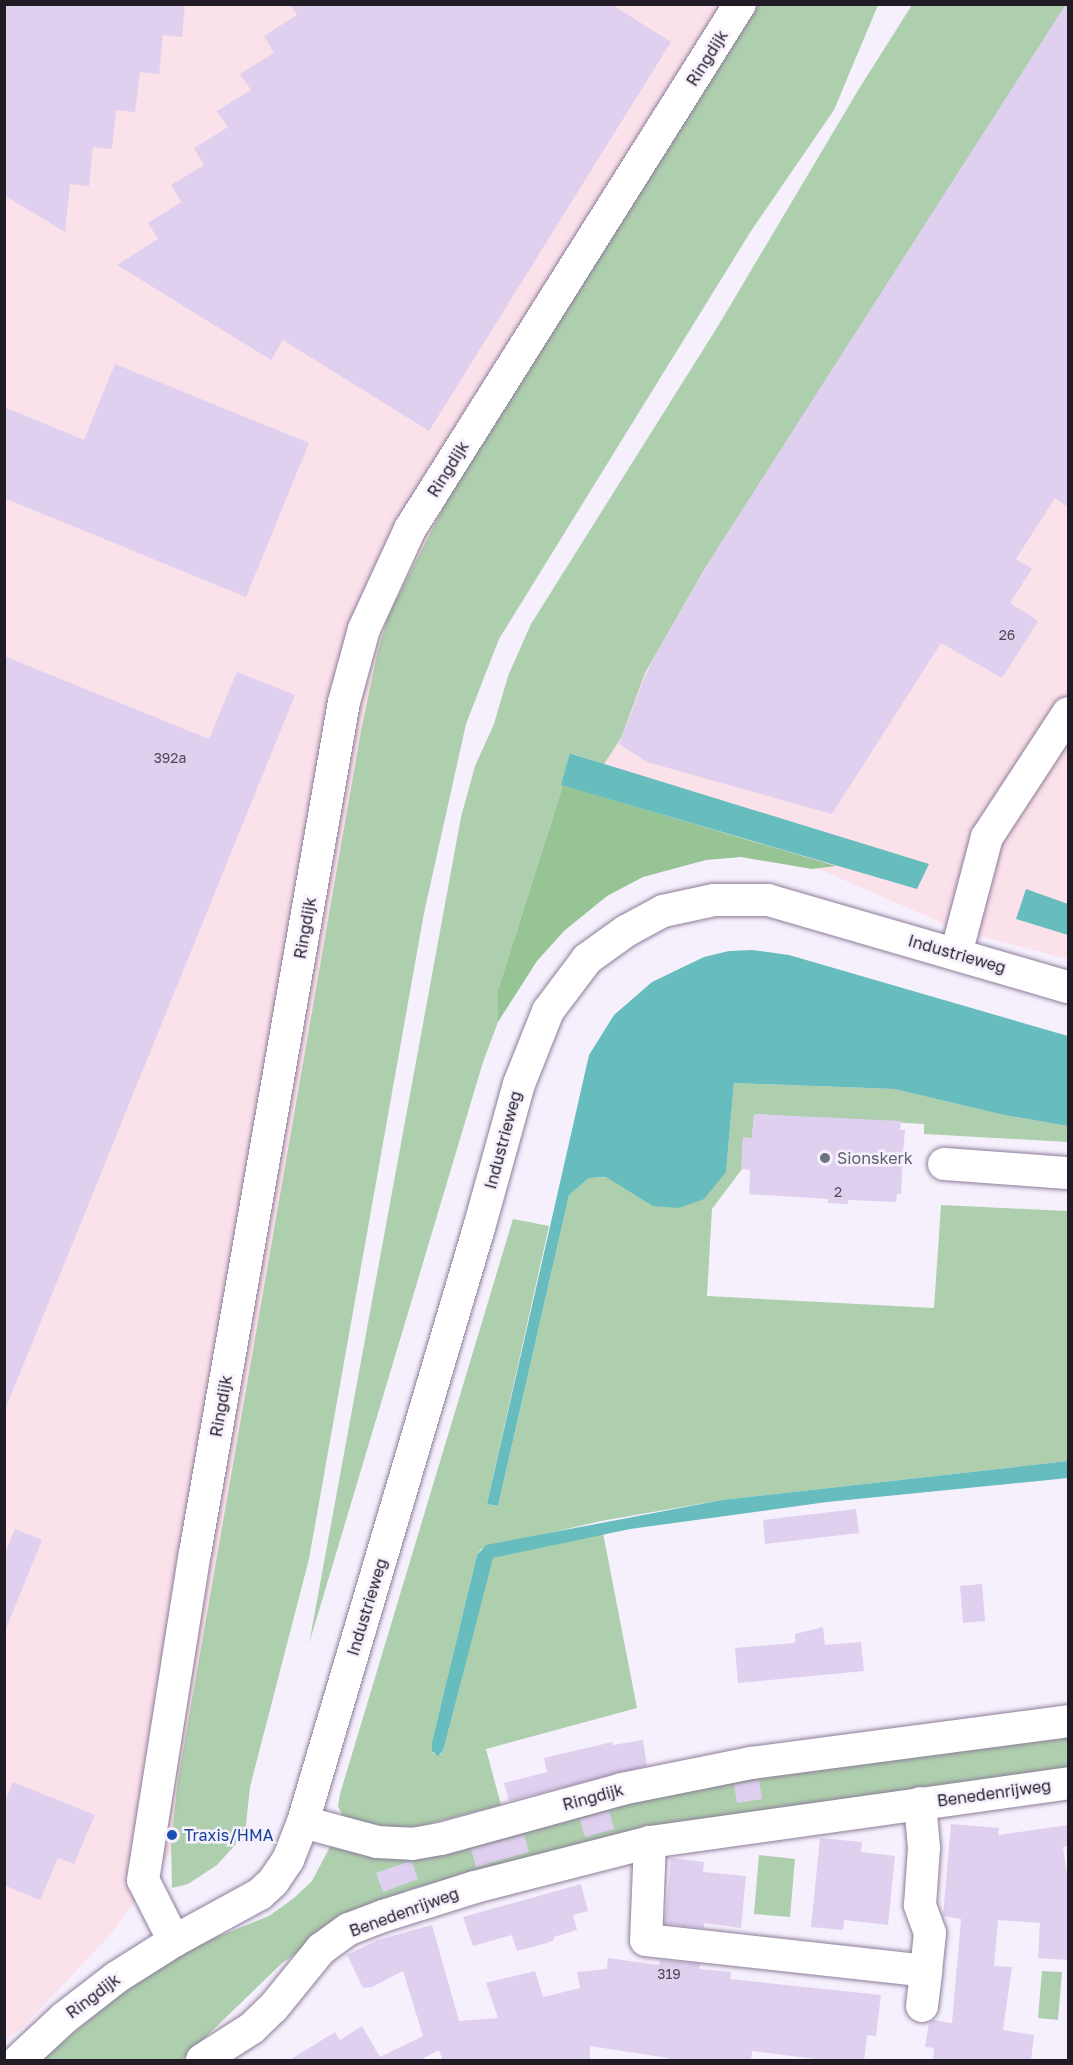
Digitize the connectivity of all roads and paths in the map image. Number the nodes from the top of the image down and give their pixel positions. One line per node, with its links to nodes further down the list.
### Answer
1 (740, 4): 12 (street, Ringdijk)
2 (1068, 713): 3 (street)
3 (956, 954): 4 (street, Industrieweg); 10 (street, Industrieweg)
4 (1068, 987)
5 (944, 1164): 6 (street)
6 (1068, 1173)
7 (1068, 1721): 10 (street, Ringdijk)
8 (1068, 1783): 9 (street, Benedenrijweg)
9 (920, 1803): 11 (street, Benedenrijweg); 13 (street, Benedenrijweg)
10 (303, 1822): 12 (street, Ringdijk)
11 (651, 1842): 13 (street); 16 (street, Benedenrijweg)
12 (174, 1941): 15 (street, Ringdijk)
13 (926, 1971): 14 (street, Benedenrijweg)
14 (922, 2006)
15 (15, 2052)
16 (234, 2052): 17 (street, Benedenrijweg)
17 (202, 2061)

